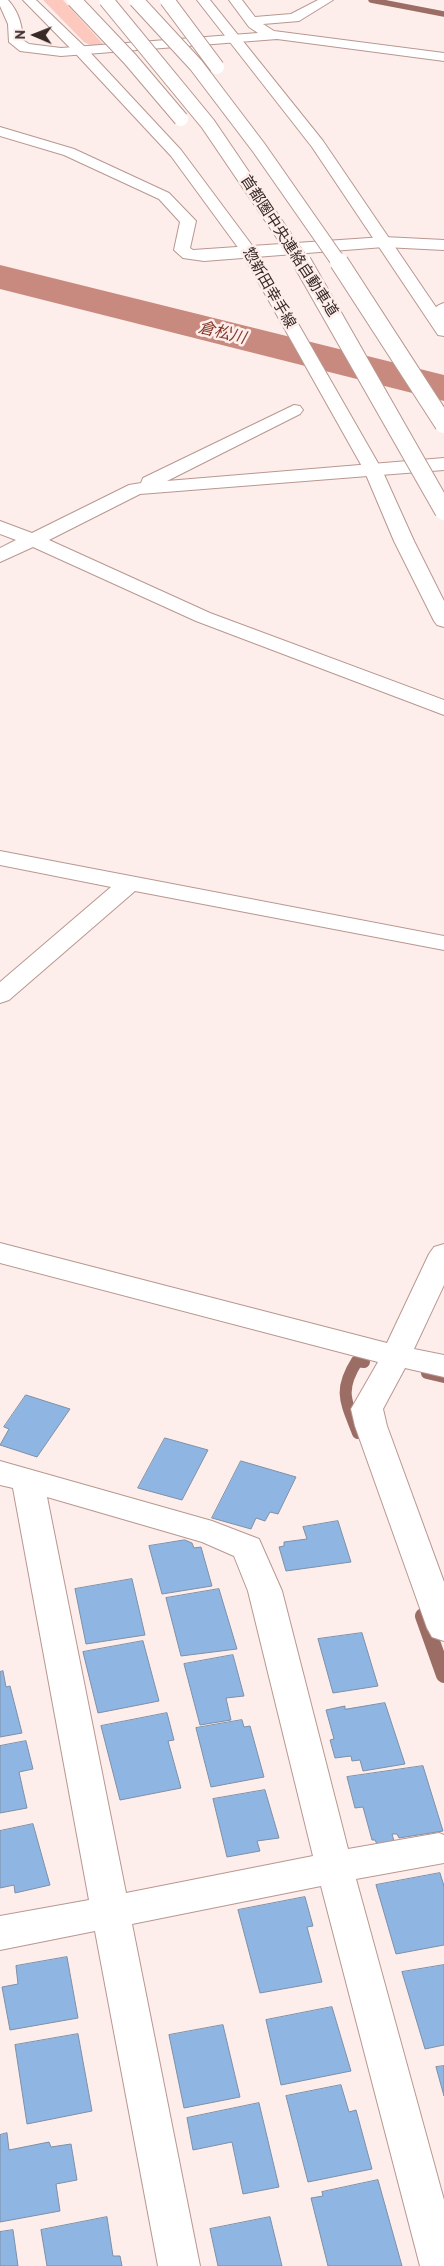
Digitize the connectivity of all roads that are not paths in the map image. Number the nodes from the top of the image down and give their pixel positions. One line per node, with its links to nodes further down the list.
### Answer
1 (1, 0): 10 (main road)
2 (29, 0): 14 (main road, 惣新田幸手線)
3 (74, 0): 17 (main road, bridge)
4 (106, 0): 23 (main road, 首都圏中央連絡自動車道, bridge)
5 (136, 0): 24 (main road, 首都圏中央連絡自動車道, bridge)
6 (167, 0): 16 (main road, bridge)
7 (203, 0): 13 (main road)
8 (235, 0): 11 (main road)
9 (327, 0): 11 (main road)
10 (6, 13): 14 (main road)
11 (253, 22): 12 (main road)
12 (270, 35): 13 (main road); 15 (main road)
13 (235, 38): 14 (main road); 25 (main road)
14 (80, 51): 27 (main road, 惣新田幸手線)
15 (444, 56)
16 (224, 77)
17 (187, 126)
18 (0, 131): 27 (main road)
19 (264, 131): 20 (main road)
20 (275, 147)
21 (219, 164): 23 (main road, bridge)
22 (304, 185): 24 (main road)
23 (259, 198): 34 (main road, 首都圏中央連絡自動車道, bridge)
24 (303, 210): 30 (main road, 首都圏中央連絡自動車道, bridge)
25 (384, 242): 26 (main road); 27 (main road); 28 (main road)
26 (444, 246)
27 (249, 252): 32 (main road, 惣新田幸手線)
28 (441, 319)
29 (294, 410): 33 (main road)
30 (444, 424)
31 (444, 464): 32 (main road)
32 (373, 470): 33 (main road); 38 (main road, 惣新田幸手線)
33 (136, 489): 36 (main road)
34 (444, 511)
35 (0, 527): 36 (main road)
36 (31, 539): 37 (main road); 39 (main road)
37 (0, 556)
38 (444, 621)
39 (444, 708)
40 (0, 858): 41 (main road)
41 (129, 884): 42 (main road); 43 (main road)
42 (444, 944)
43 (0, 995)
44 (0, 1253): 46 (main road)
45 (444, 1254): 46 (main road)
46 (396, 1356): 47 (main road); 49 (main road)
47 (444, 1366)
48 (14, 1476): 51 (main road); 52 (main road)
49 (444, 1628)
50 (439, 1849): 51 (main road)
51 (334, 1866): 52 (main road); 55 (main road)
52 (111, 1913): 53 (main road); 54 (main road)
53 (0, 1933)
54 (179, 2266)
55 (441, 2266)

